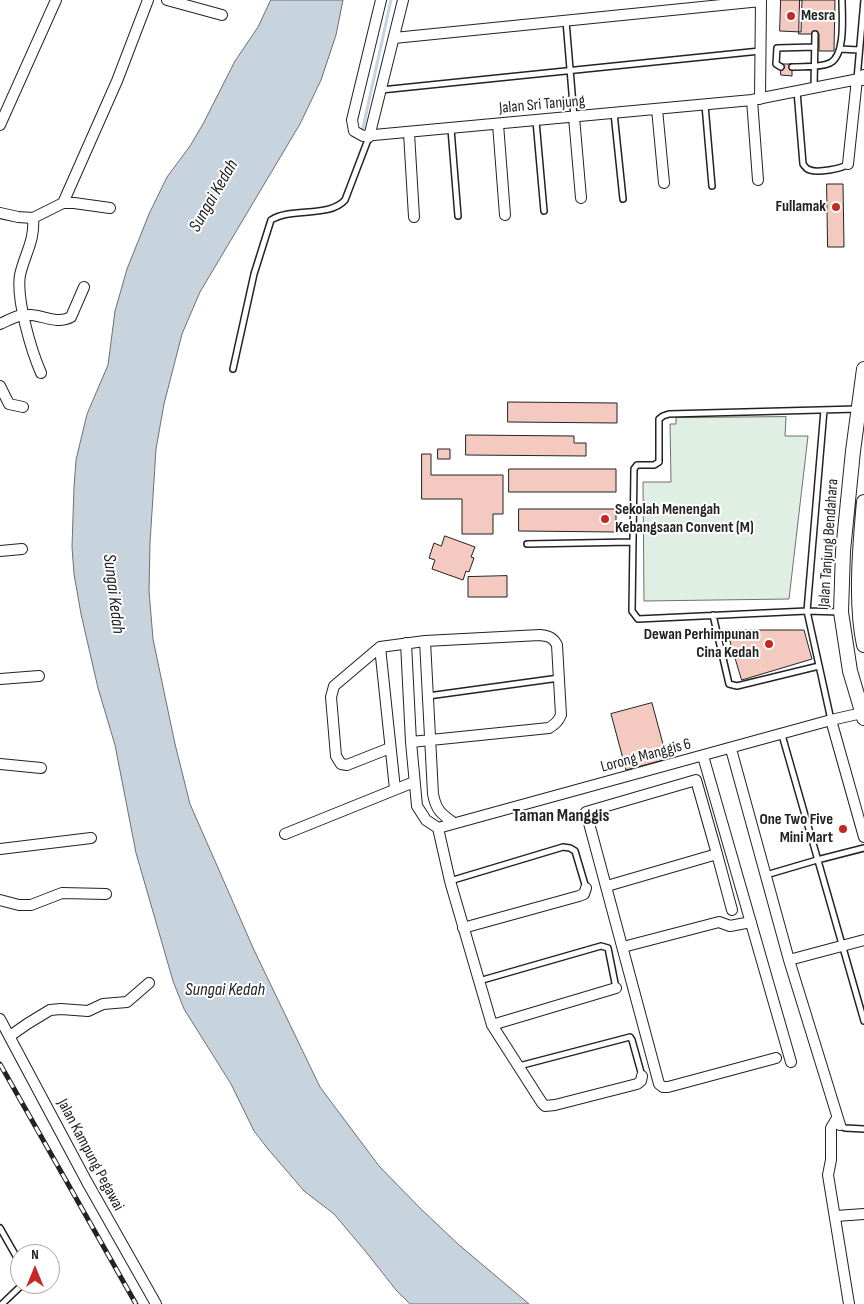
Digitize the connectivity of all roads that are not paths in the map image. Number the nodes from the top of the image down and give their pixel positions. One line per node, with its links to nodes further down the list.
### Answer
1 (56, 0): 32 (street)
2 (148, 0): 42 (street)
3 (167, 0): 9 (street)
4 (381, 0): 35 (street)
5 (404, 0): 12 (street)
6 (842, 0): 14 (lane)
7 (864, 0): 15 (lane)
8 (760, 1): 10 (street); 16 (street)
9 (222, 15)
10 (566, 21): 12 (street); 20 (lane)
11 (815, 34): 13 (lane)
12 (394, 38): 23 (street)
13 (815, 47): 17 (lane); 18 (lane)
14 (840, 49): 15 (lane); 17 (lane)
15 (859, 50): 21 (lane)
16 (760, 51): 20 (lane); 25 (street)
17 (815, 66): 19 (lane); 22 (lane)
18 (781, 67)
19 (792, 67)
20 (570, 70): 23 (lane); 29 (lane)
21 (862, 78): 22 (street, Jalan Sri Tanjung); 36 (street)
22 (814, 88): 24 (street, Jalan Sri Tanjung)
23 (381, 90): 35 (street)
24 (797, 92): 25 (street, Jalan Sri Tanjung); 36 (lane)
25 (756, 100): 26 (street, Jalan Sri Tanjung); 37 (street)
26 (704, 104): 27 (street, Jalan Sri Tanjung); 39 (lane)
27 (657, 109): 28 (street, Jalan Sri Tanjung); 38 (street)
28 (614, 113): 29 (street, Jalan Sri Tanjung); 41 (lane)
29 (574, 117): 30 (street, Jalan Sri Tanjung); 40 (street)
30 (536, 121): 31 (street, Jalan Sri Tanjung); 44 (lane)
31 (498, 124): 33 (street, Jalan Sri Tanjung); 46 (street)
32 (0, 125)
33 (451, 129): 34 (street, Jalan Sri Tanjung); 47 (lane)
34 (409, 133): 35 (street, Jalan Sri Tanjung); 48 (street)
35 (369, 137): 53 (lane)
36 (848, 164)
37 (758, 180)
38 (664, 183)
39 (712, 186)
40 (581, 198)
41 (623, 200)
42 (63, 203): 43 (street); 49 (street)
43 (110, 208)
44 (544, 211)
45 (0, 213): 49 (street)
46 (505, 215)
47 (458, 216)
48 (414, 217)
49 (33, 218): 51 (street)
50 (84, 287): 51 (street)
51 (24, 314): 52 (street); 55 (street)
52 (0, 324)
53 (233, 369)
54 (864, 369): 58 (main road, Jalan Tanjung Bendahara)
55 (41, 373)
56 (0, 386): 57 (street)
57 (23, 407)
58 (859, 409): 59 (lane); 66 (main road, Jalan Tanjung Bendahara)
59 (824, 410): 61 (lane); 65 (lane)
60 (864, 502): 70 (main road, Jalan Tanjung Bendahara)
61 (632, 542): 62 (lane); 67 (lane)
62 (526, 544)
63 (22, 550): 64 (street)
64 (0, 551)
65 (807, 611): 66 (lane); 67 (lane); 72 (lane)
66 (841, 612): 77 (main road, Jalan Tanjung Bendahara)
67 (713, 615): 72 (lane)
68 (426, 641): 69 (street); 75 (street); 76 (street)
69 (406, 643): 71 (street); 81 (street)
70 (864, 645)
71 (380, 647): 82 (street); 82 (street)
72 (819, 666): 78 (lane)
73 (39, 676): 74 (street)
74 (0, 678)
75 (559, 678): 76 (lane); 80 (street)
76 (427, 696): 80 (street)
77 (863, 715): 78 (street, Lorong Manggis 6)
78 (831, 720): 79 (street, Lorong Manggis 6); 93 (street)
79 (782, 735): 83 (street, Lorong Manggis 6); 97 (lane)
80 (430, 741): 81 (street); 89 (street)
81 (411, 742): 87 (street)
82 (390, 748): 88 (street)
83 (730, 748): 84 (street, Lorong Manggis 6); 98 (street)
84 (703, 756): 89 (street, Lorong Manggis 6); 104 (street)
85 (0, 764): 86 (street)
86 (41, 768)
87 (414, 782): 88 (street); 90 (street)
88 (395, 789): 91 (street)
89 (454, 823): 90 (street, Lorong Manggis 6)
90 (438, 828): 99 (street)
91 (284, 834)
92 (91, 838): 95 (street)
93 (864, 838)
94 (864, 848): 97 (lane)
95 (0, 849)
96 (717, 854): 100 (street); 100 (street); 105 (street)
97 (817, 860): 98 (lane); 110 (lane)
98 (766, 876): 112 (street)
99 (450, 881): 101 (lane); 108 (street)
100 (607, 886): 111 (street)
101 (586, 888): 108 (street)
102 (106, 894): 103 (street)
103 (0, 900)
104 (746, 906): 105 (street); 107 (street)
105 (732, 910): 106 (street)
106 (719, 922): 107 (street); 111 (street)
107 (751, 922): 121 (street)
108 (463, 928): 113 (street)
109 (864, 940): 110 (street)
110 (842, 946): 112 (street); 117 (lane)
111 (623, 947): 120 (street)
112 (789, 960): 124 (street)
113 (478, 981): 115 (lane); 118 (street)
114 (149, 983): 119 (street)
115 (616, 988): 118 (street)
116 (0, 1019): 119 (street, Jalan Kampung Pegawai)
117 (864, 1021)
118 (492, 1025): 122 (street)
119 (10, 1036): 132 (street, Jalan Kampung Pegawai)
120 (776, 1058)
121 (791, 1062)
122 (518, 1066): 123 (street); 123 (lane)
123 (642, 1076)
124 (838, 1121): 125 (lane); 127 (street)
125 (864, 1129)
126 (864, 1214): 127 (street)
127 (836, 1216): 133 (street)
128 (0, 1228): 129 (lane)
129 (10, 1246)
130 (12, 1294): 131 (lane)
131 (2, 1304)
132 (156, 1304)
133 (849, 1304)

